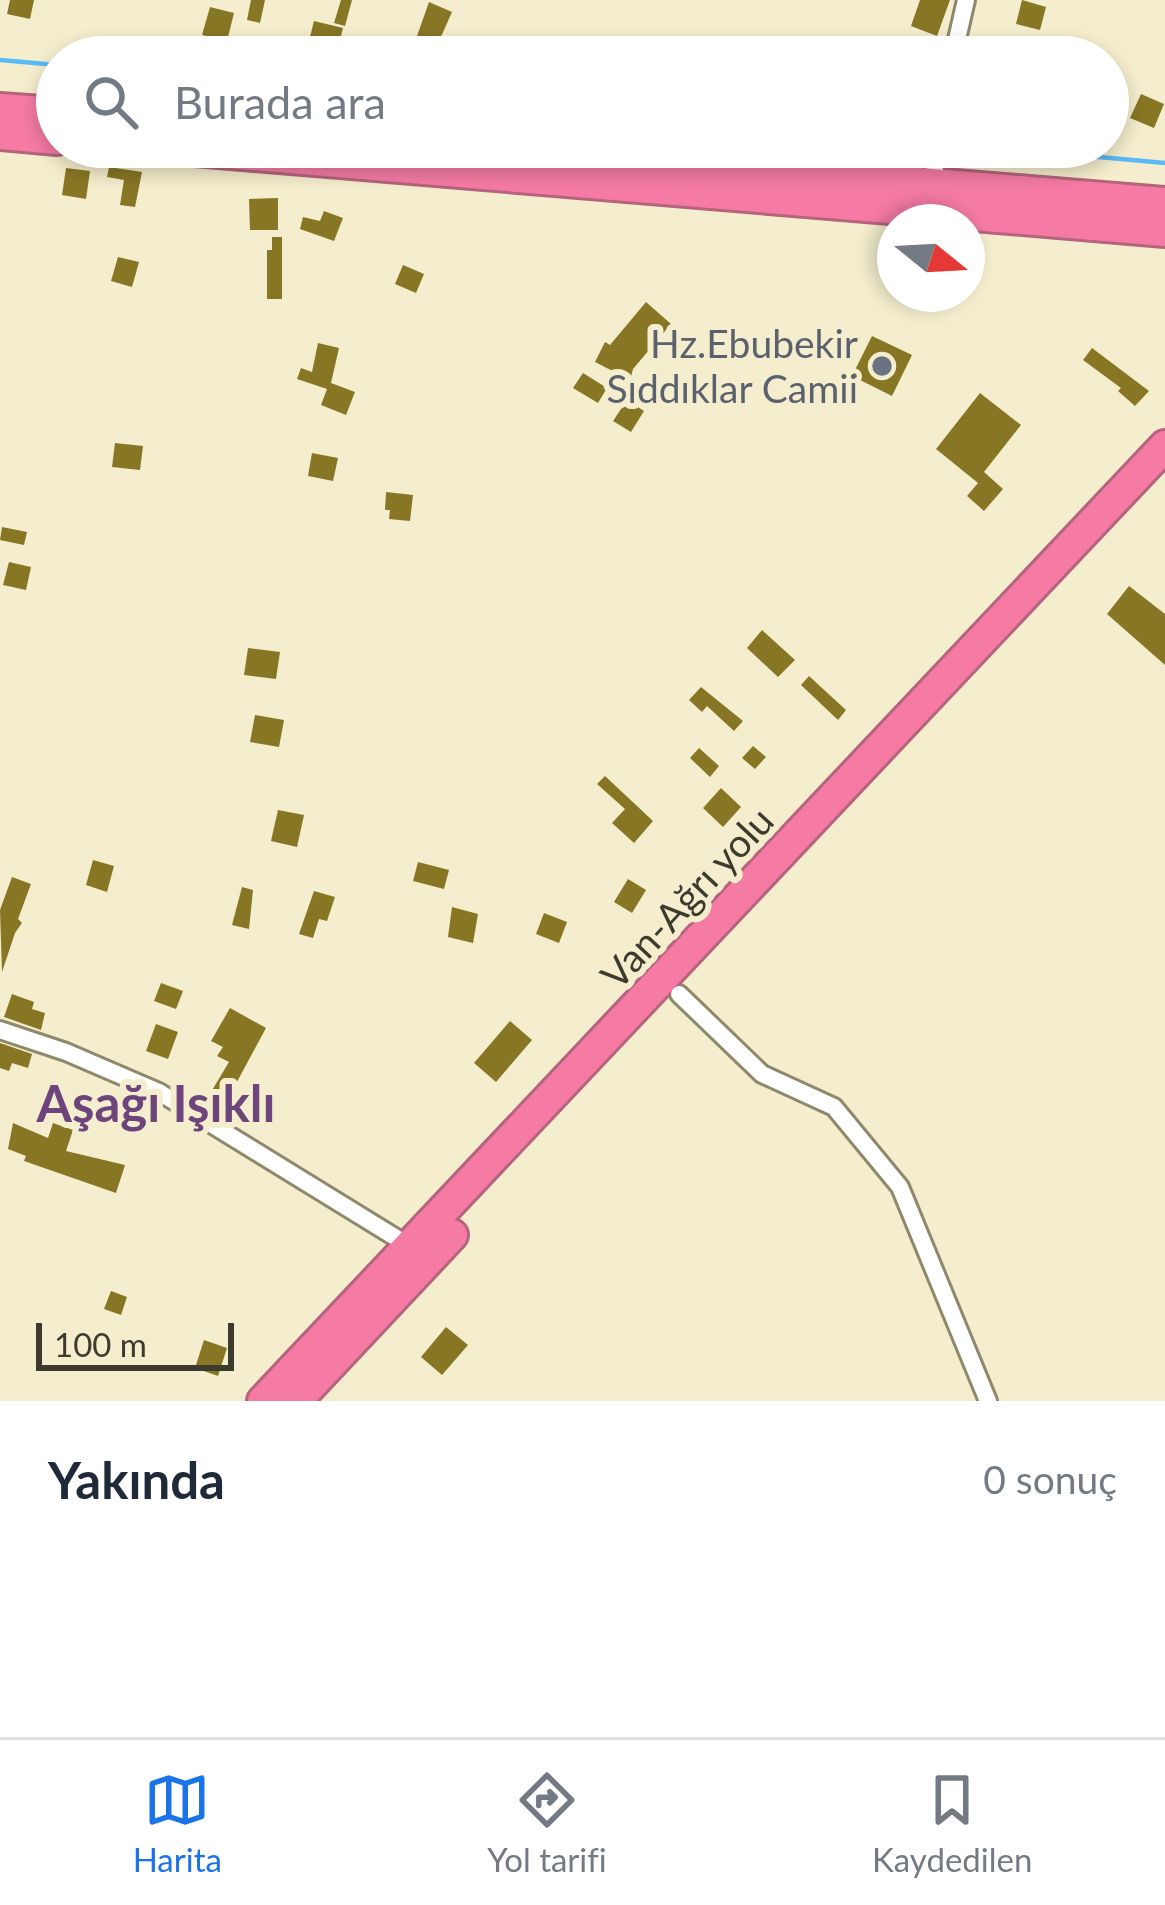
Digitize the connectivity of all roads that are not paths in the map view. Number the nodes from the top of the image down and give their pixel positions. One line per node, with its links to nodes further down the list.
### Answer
1 (966, 0): 2 (street)
2 (958, 36)
3 (0, 109): 4 (highway)
4 (36, 112)
5 (0, 134): 6 (highway)
6 (36, 137)
7 (410, 168): 12 (highway)
8 (739, 168): 10 (highway)
9 (935, 168): 10 (street)
10 (936, 184): 11 (highway)
11 (1165, 203)
12 (1165, 231)
13 (1165, 446): 17 (highway, Van-Ağrı yolu)
14 (1165, 476): 15 (highway, Van-Ağrı yolu)
15 (679, 994): 19 (highway, Van-Ağrı yolu); 20 (street)
16 (0, 1030): 17 (street)
17 (412, 1248): 18 (highway, Van-Ağrı yolu)
18 (263, 1401)
19 (296, 1401)
20 (988, 1401)

